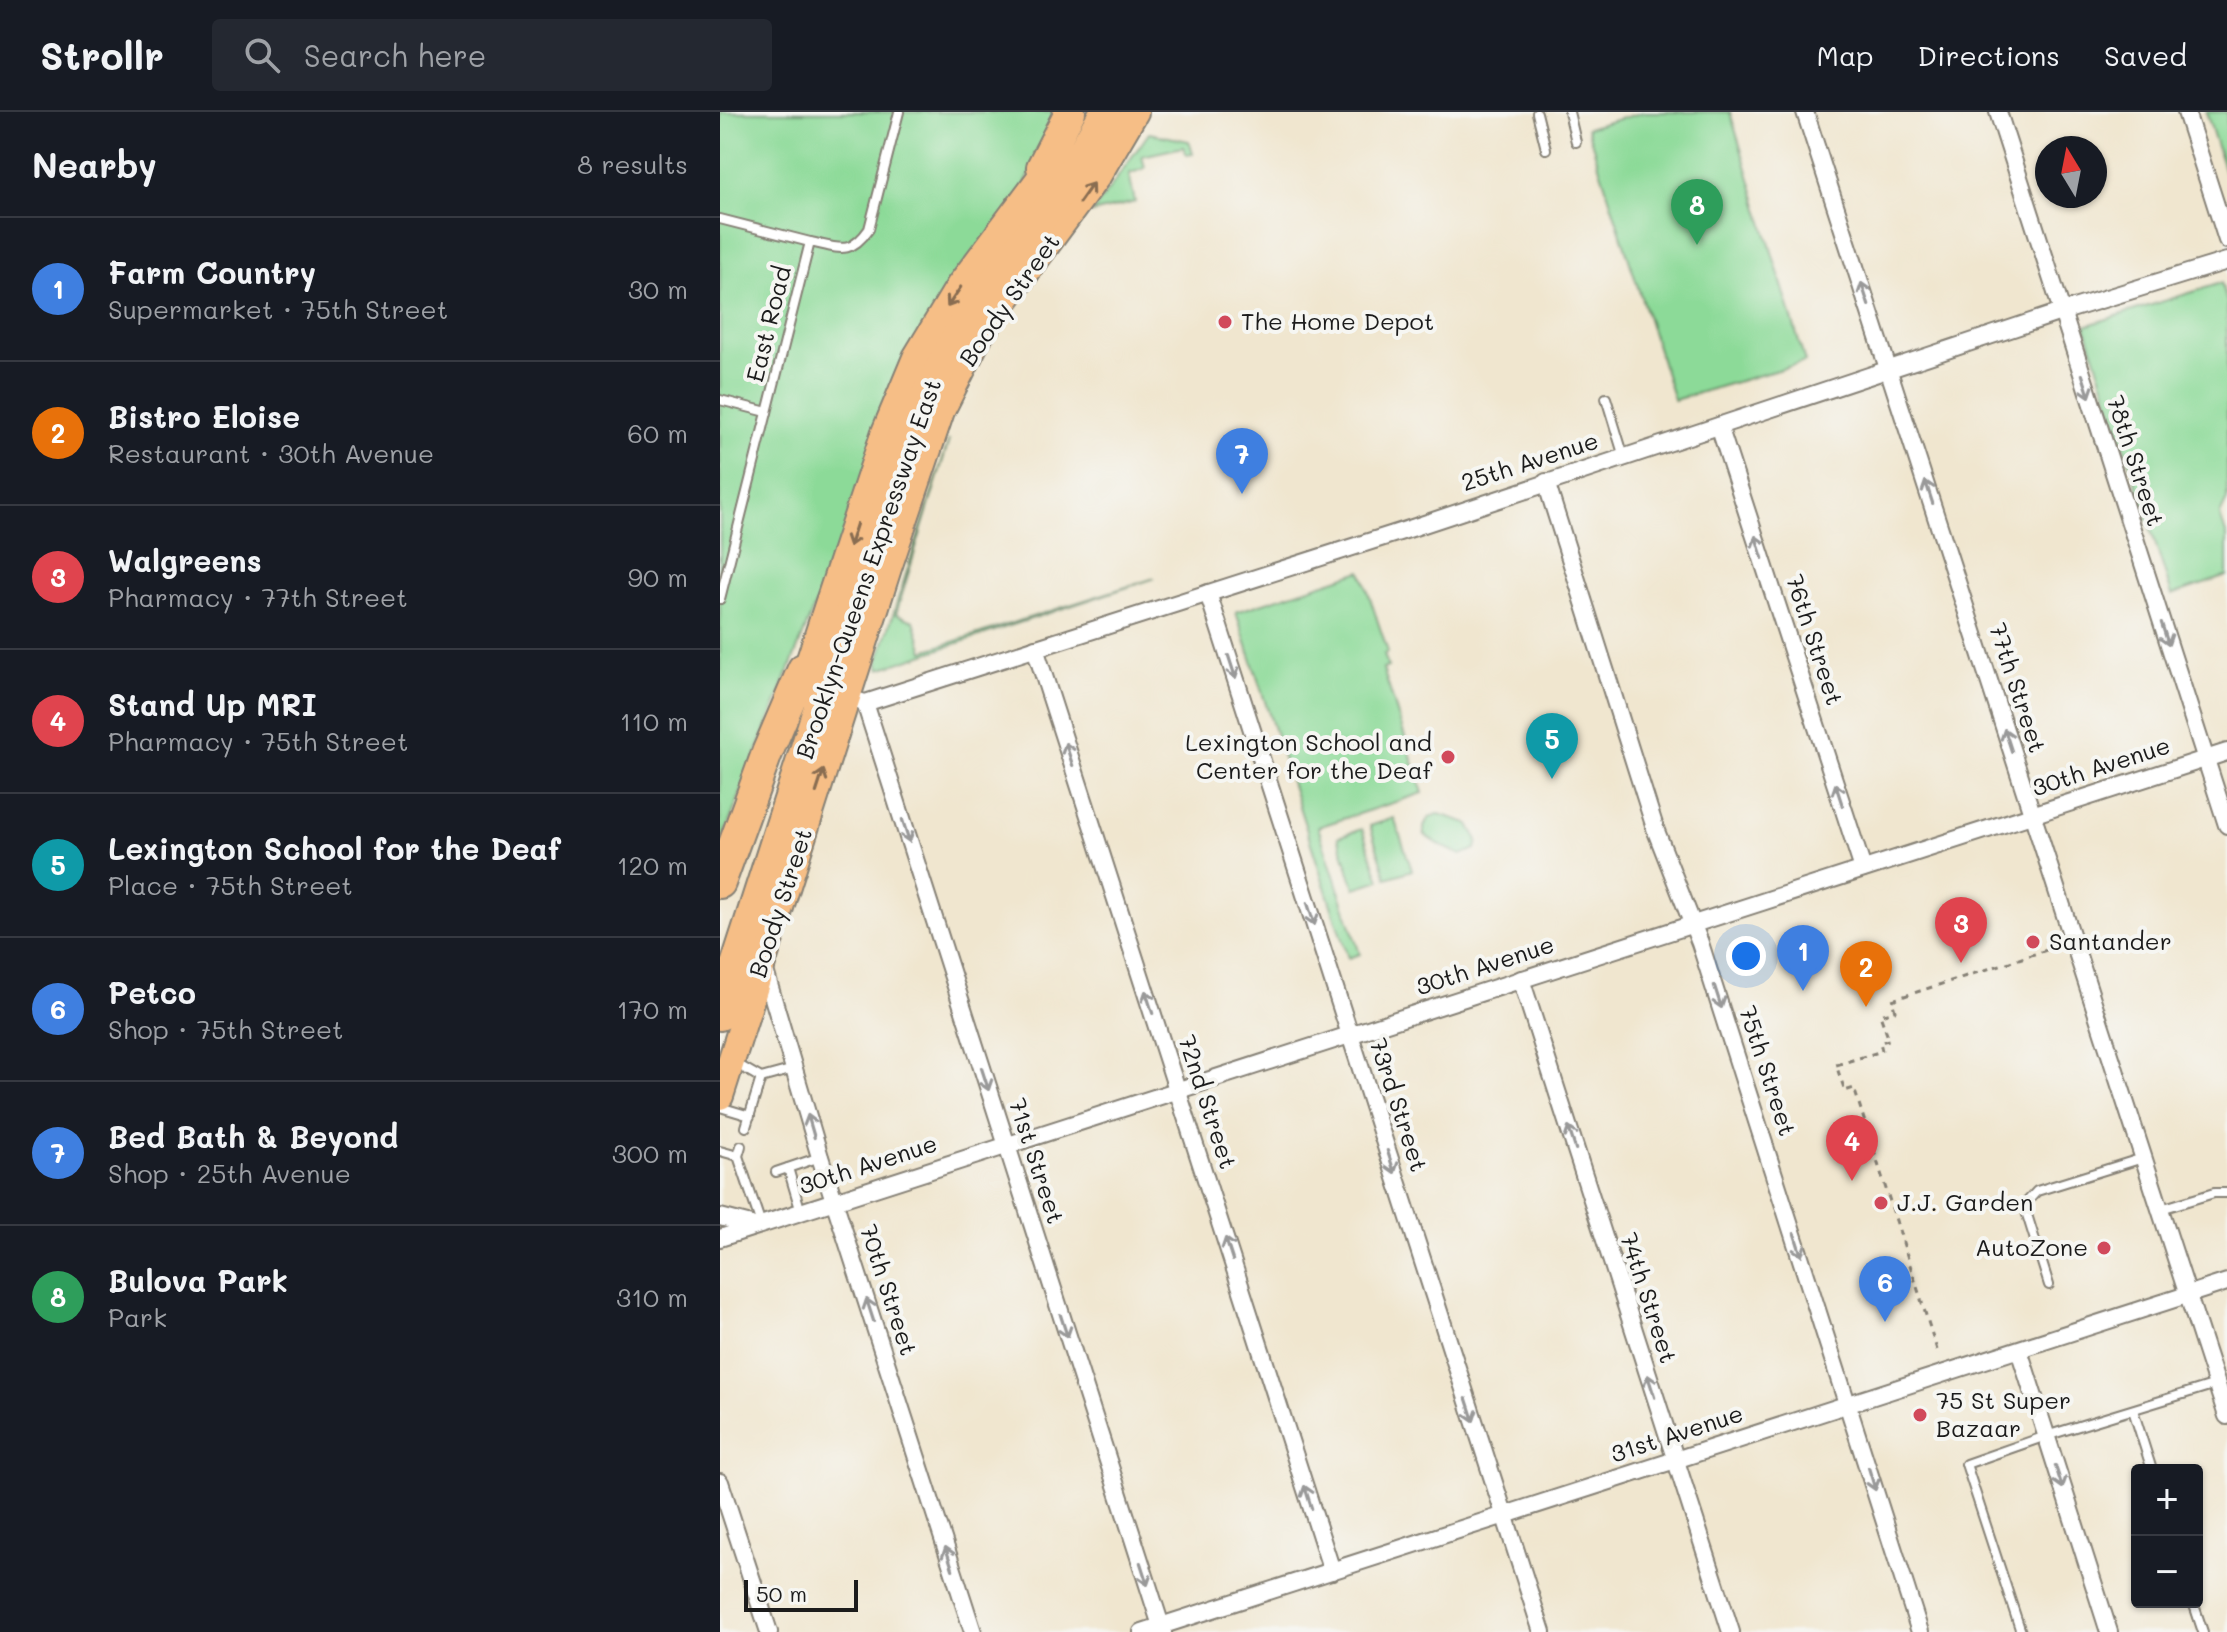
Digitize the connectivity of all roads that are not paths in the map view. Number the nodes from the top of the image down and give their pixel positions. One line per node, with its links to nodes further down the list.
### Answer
1 (899, 112): 16 (lane, East Road)
2 (1070, 112): 14 (highway)
3 (1084, 112): 14 (highway, Brooklyn-Queens Expressway East)
4 (1105, 112): 41 (highway, Brooklyn-Queens Expressway East)
5 (1135, 112): 30 (main road, Boody Street, one-way to 5)
6 (1569, 112): 11 (lane)
7 (1805, 112): 19 (street, 77th Street, one-way to 7)
8 (1998, 112): 18 (street, 78th Street)
9 (2186, 112): 15 (street)
10 (1537, 113): 12 (lane)
11 (1576, 142)
12 (1546, 149)
13 (720, 219): 16 (lane)
14 (1000, 235): 28 (highway, Brooklyn-Queens Expressway East, one-way to 28)
15 (2227, 240)
16 (810, 242): 22 (lane, East Road)
17 (2227, 261): 18 (street, 25th Avenue)
18 (2061, 312): 19 (street, 25th Avenue); 32 (street, 78th Street, one-way to 32)
19 (1890, 368): 23 (street, 25th Avenue); 33 (street, 77th Street, one-way to 19)
20 (1606, 398): 24 (lane)
21 (720, 400): 22 (lane)
22 (767, 412): 27 (lane, East Road)
23 (1719, 426): 24 (street, 25th Avenue); 35 (street, 76th Street, one-way to 23)
24 (1624, 457): 25 (street, 25th Avenue)
25 (1546, 482): 26 (street, 25th Avenue); 37 (street, 75th Street)
26 (1208, 593): 29 (street, 25th Avenue); 42 (street, 73rd Street, one-way to 42)
27 (720, 599)
28 (824, 623): 36 (highway); 38 (highway, Brooklyn-Queens Expressway East)
29 (1035, 648): 30 (street, 25th Avenue); 46 (street, 72nd Street, one-way to 29)
30 (857, 700): 39 (main road, Boody Street, one-way to 30); 51 (street, 71st Street, one-way to 51)
31 (2227, 752): 32 (street, 30th Avenue)
32 (2206, 758): 33 (street, 30th Avenue); 34 (street, 78th Street)
33 (2032, 814): 35 (street, 30th Avenue); 54 (street, 77th Street)
34 (2227, 825)
35 (1863, 869): 37 (street, 30th Avenue)
36 (720, 883)
37 (1693, 924): 40 (street, 30th Avenue); 71 (street, 75th Street, one-way to 71)
38 (720, 949)
39 (762, 962): 43 (main road, Boody Street); 44 (street, 70th Street)
40 (1521, 979): 42 (street, 30th Avenue); 75 (street, 74th Street, one-way to 40)
41 (720, 1015)
42 (1350, 1034): 46 (street, 30th Avenue); 78 (street, 73rd Street, one-way to 78)
43 (731, 1060): 45 (lane); 47 (main road, Boody Street)
44 (794, 1069): 45 (lane); 53 (street, 70th Street, one-way to 44)
45 (761, 1078): 49 (lane)
46 (1178, 1090): 51 (street, 30th Avenue); 79 (street, 72nd Street, one-way to 46)
47 (720, 1096)
48 (720, 1107): 49 (lane)
49 (750, 1116): 50 (lane)
50 (746, 1127)
51 (1006, 1145): 60 (street, 30th Avenue); 81 (street, 71st Street, one-way to 81)
52 (720, 1151): 58 (lane)
53 (820, 1157): 55 (lane); 60 (street, 70th Street)
54 (2143, 1158): 61 (street, 77th Street); 67 (lane)
55 (788, 1168): 56 (lane); 62 (lane)
56 (776, 1172)
57 (757, 1178): 58 (lane)
58 (747, 1181): 64 (lane)
59 (2227, 1193): 61 (lane)
60 (834, 1201): 62 (street, 30th Avenue); 83 (street, 70th Street, one-way to 60)
61 (2160, 1210): 68 (street, 77th Street)
62 (801, 1212): 64 (street, 30th Avenue)
63 (720, 1217): 64 (street)
64 (759, 1226): 65 (street, 30th Avenue)
65 (720, 1238)
66 (2227, 1282): 68 (street, 31st Avenue)
67 (2049, 1285)
68 (2188, 1295): 69 (street, 31st Avenue); 70 (street, 77th Street)
69 (2019, 1350): 71 (street, 31st Avenue); 74 (street)
70 (2217, 1384): 72 (lane); 73 (street, 77th Street)
71 (1849, 1404): 75 (street, 31st Avenue); 87 (street, 75th Street, one-way to 87)
72 (2133, 1410): 74 (lane); 76 (lane)
73 (2227, 1416)
74 (2046, 1436): 88 (lane); 89 (street, one-way to 89)
75 (1675, 1460): 78 (street, 31st Avenue); 86 (street, 74th Street)
76 (2150, 1464)
77 (720, 1482): 82 (street)
78 (1504, 1516): 79 (street, 31st Avenue); 85 (street, 73rd Street)
79 (1332, 1571): 81 (street, 31st Avenue)
80 (2195, 1608): 90 (lane)
81 (1162, 1629): 84 (street, 31st Avenue)
82 (769, 1632)
83 (973, 1632)
84 (1142, 1632)
85 (1542, 1632)
86 (1731, 1632)
87 (1920, 1632)
88 (2021, 1632)
89 (2109, 1632)
90 (2203, 1632)

